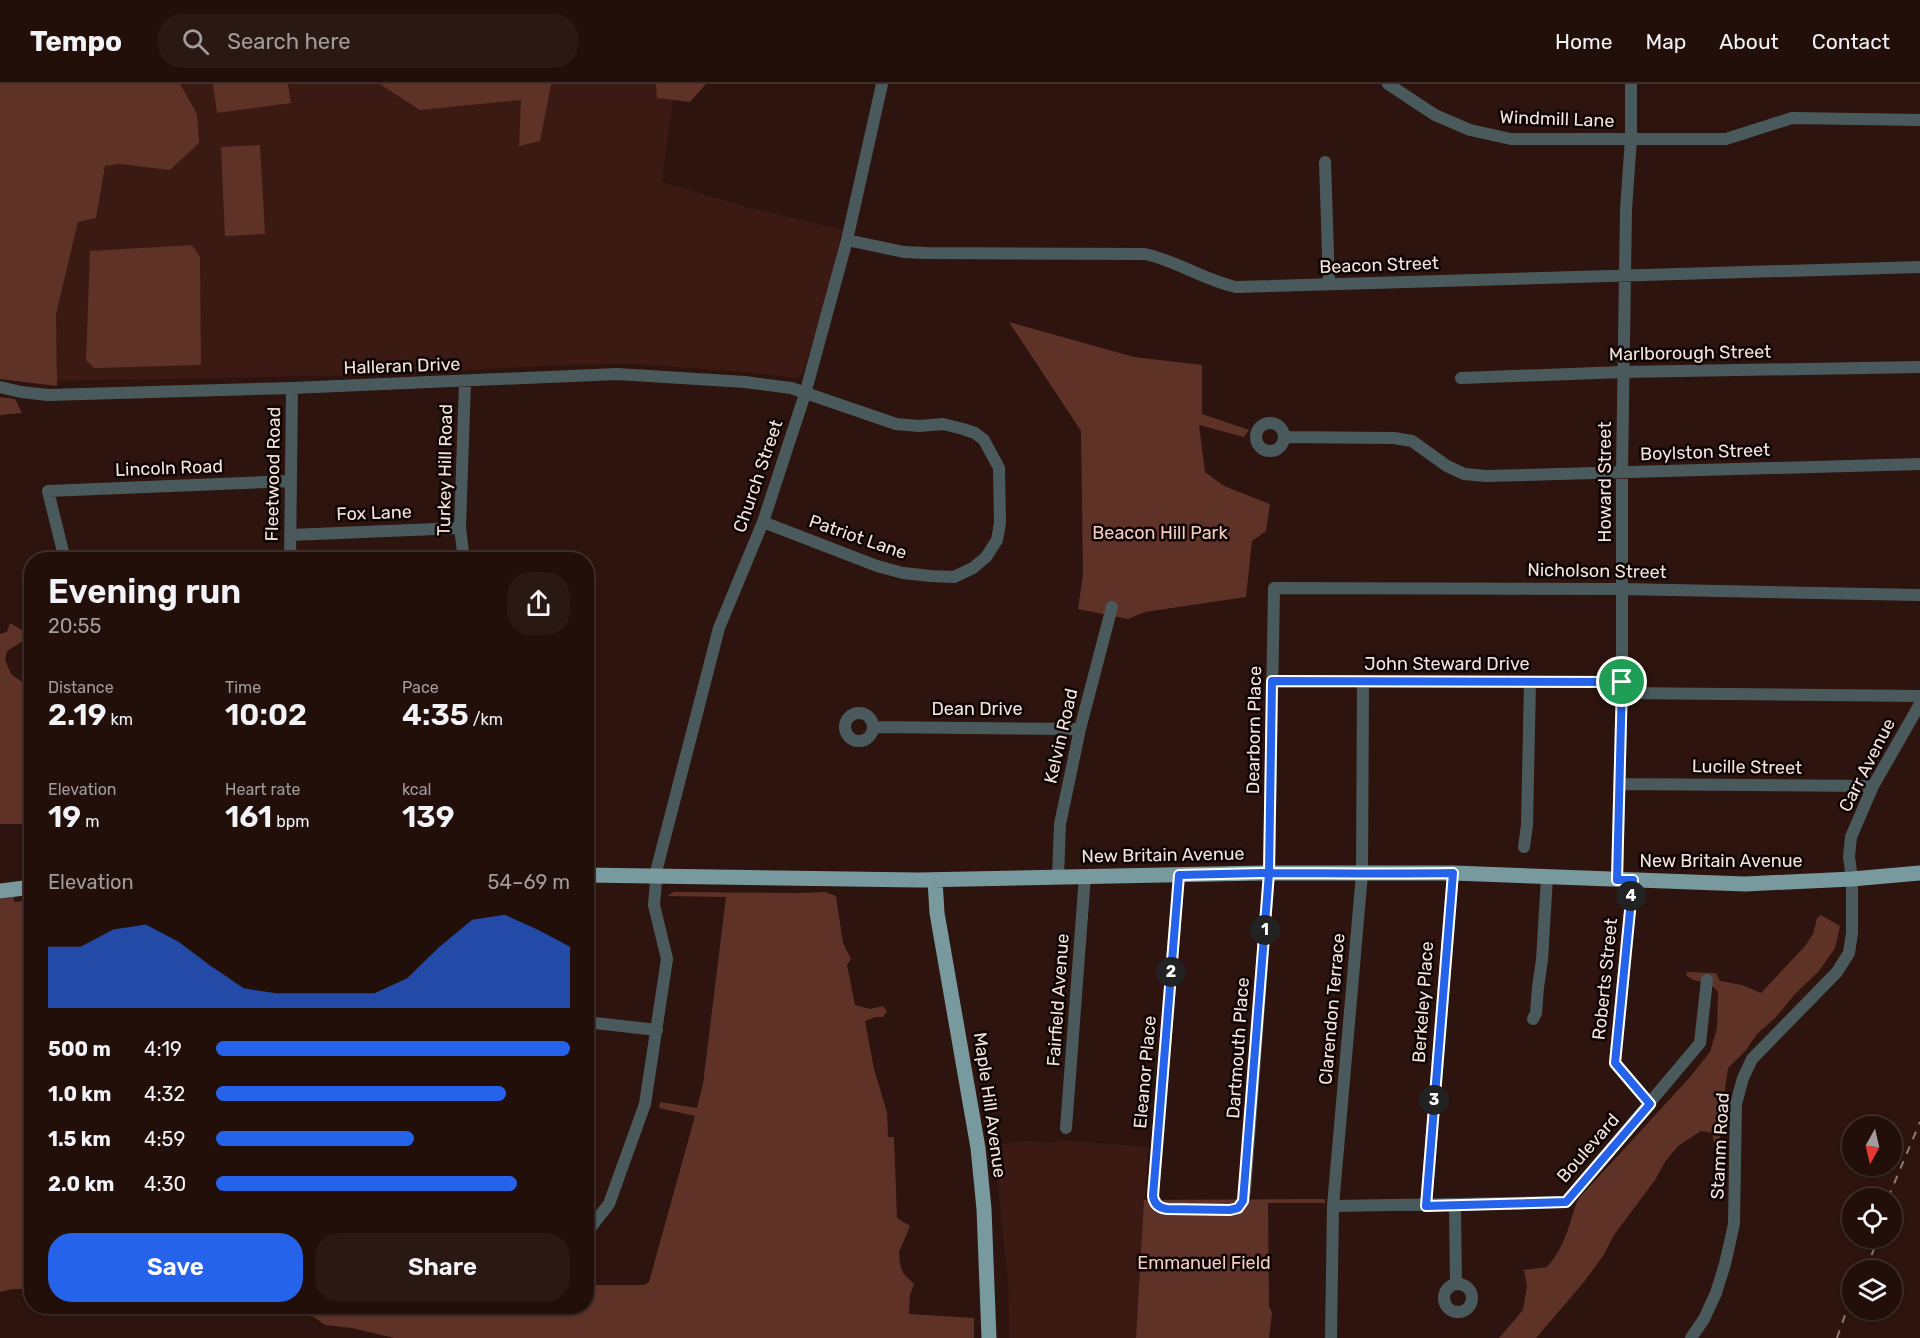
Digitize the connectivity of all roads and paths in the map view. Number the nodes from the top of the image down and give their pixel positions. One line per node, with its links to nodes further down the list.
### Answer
1 (882, 84): 7 (street, Church Street)
2 (1388, 84): 5 (street, Windmill Lane)
3 (1631, 84): 5 (street, Howard Street)
4 (1920, 120): 5 (street, Windmill Lane)
5 (1631, 139): 9 (street, Howard Street)
6 (1325, 162): 10 (street)
7 (847, 240): 10 (street, Beacon Street); 17 (street, Church Street)
8 (1920, 267): 9 (street, Beacon Street)
9 (1625, 275): 10 (street, Beacon Street); 12 (street, Howard Street)
10 (1329, 284)
11 (1920, 367): 12 (street, Marlborough Street)
12 (1623, 372): 13 (street, Marlborough Street); 20 (street, Howard Street)
13 (1461, 378)
14 (465, 382): 16 (street, Halleran Drive); 17 (street, Halleran Drive); 23 (street, Turkey Hill Road)
15 (0, 387): 16 (street, Halleran Drive)
16 (292, 388): 21 (street, Fleetwood Road)
17 (805, 394): 22 (street, Church Street); 22 (street, Patriot Lane)
18 (1284, 437): 20 (street, Boylston Street)
19 (1920, 464): 20 (street, Boylston Street)
20 (1622, 472): 29 (street, Howard Street)
21 (291, 481): 24 (street, Fleetwood Road); 25 (street, Lincoln Road)
22 (763, 522): 48 (street, Church Street)
23 (460, 528): 24 (street, Fox Lane); 27 (street, Turkey Hill Road)
24 (290, 535): 26 (street, Fleetwood Road)
25 (63, 552)
26 (290, 552)
27 (464, 552)
28 (1274, 588): 29 (street, Nicholson Street); 32 (street, Dearborn Place)
29 (1623, 589): 30 (street, Nicholson Street); 35 (street, Howard Street)
30 (1920, 595)
31 (1112, 607): 39 (street, Kelvin Road)
32 (1272, 681): 33 (street, John Steward Drive); 43 (street, Dearborn Place)
33 (1363, 682): 34 (street, John Steward Drive); 46 (street, Clarendon Terrace)
34 (1530, 682): 35 (street, John Steward Drive); 42 (street)
35 (1622, 687): 36 (street, John Steward Drive); 40 (street, Howard Street)
36 (1920, 696)
37 (1920, 704): 41 (street, Carr Avenue)
38 (873, 727): 39 (street, Dean Drive)
39 (1080, 729): 50 (street, Kelvin Road)
40 (1620, 784): 41 (street, Lucille Street); 55 (street, Howard Street)
41 (1873, 786): 53 (street, Carr Avenue)
42 (1524, 847)
43 (1269, 873): 46 (main road, New Britain Avenue); 49 (main road, New Britain Avenue); 68 (street, Dartmouth Place)
44 (1453, 873): 46 (main road, New Britain Avenue); 52 (main road, New Britain Avenue); 66 (street, Berkeley Place)
45 (1920, 873): 53 (main road, New Britain Avenue)
46 (1362, 874): 65 (street, Clarendon Terrace)
47 (594, 875): 48 (main road, New Britain Avenue)
48 (655, 875): 54 (main road, New Britain Avenue); 62 (street, Church Street)
49 (1179, 875): 51 (main road, New Britain Avenue); 68 (street, Eleanor Place)
50 (1058, 876): 51 (main road, New Britain Avenue); 54 (main road, New Britain Avenue)
51 (1085, 876): 64 (street, Fairfield Avenue)
52 (1547, 877): 55 (main road, New Britain Avenue); 60 (street)
53 (1852, 879): 56 (main road, New Britain Avenue); 73 (street, Stamm Road)
54 (935, 880): 71 (main road, Maple Hill Avenue)
55 (1617, 880): 56 (main road, New Britain Avenue)
56 (1633, 880): 63 (street, Roberts Street)
57 (24, 888): 58 (main road)
58 (0, 891)
59 (1707, 980): 63 (street, Boulevard)
60 (1533, 1020)
61 (594, 1023): 62 (street)
62 (657, 1030): 69 (street, Church Street)
63 (1650, 1104): 67 (street, Boulevard)
64 (1066, 1128)
65 (1333, 1206): 66 (street, Boulevard); 72 (street, Clarendon Terrace)
66 (1426, 1206): 67 (street, Boulevard)
67 (1455, 1206): 70 (street)
68 (1222, 1210)
69 (594, 1223)
70 (1456, 1284)
71 (988, 1338)
72 (1331, 1338)
73 (1691, 1338)

